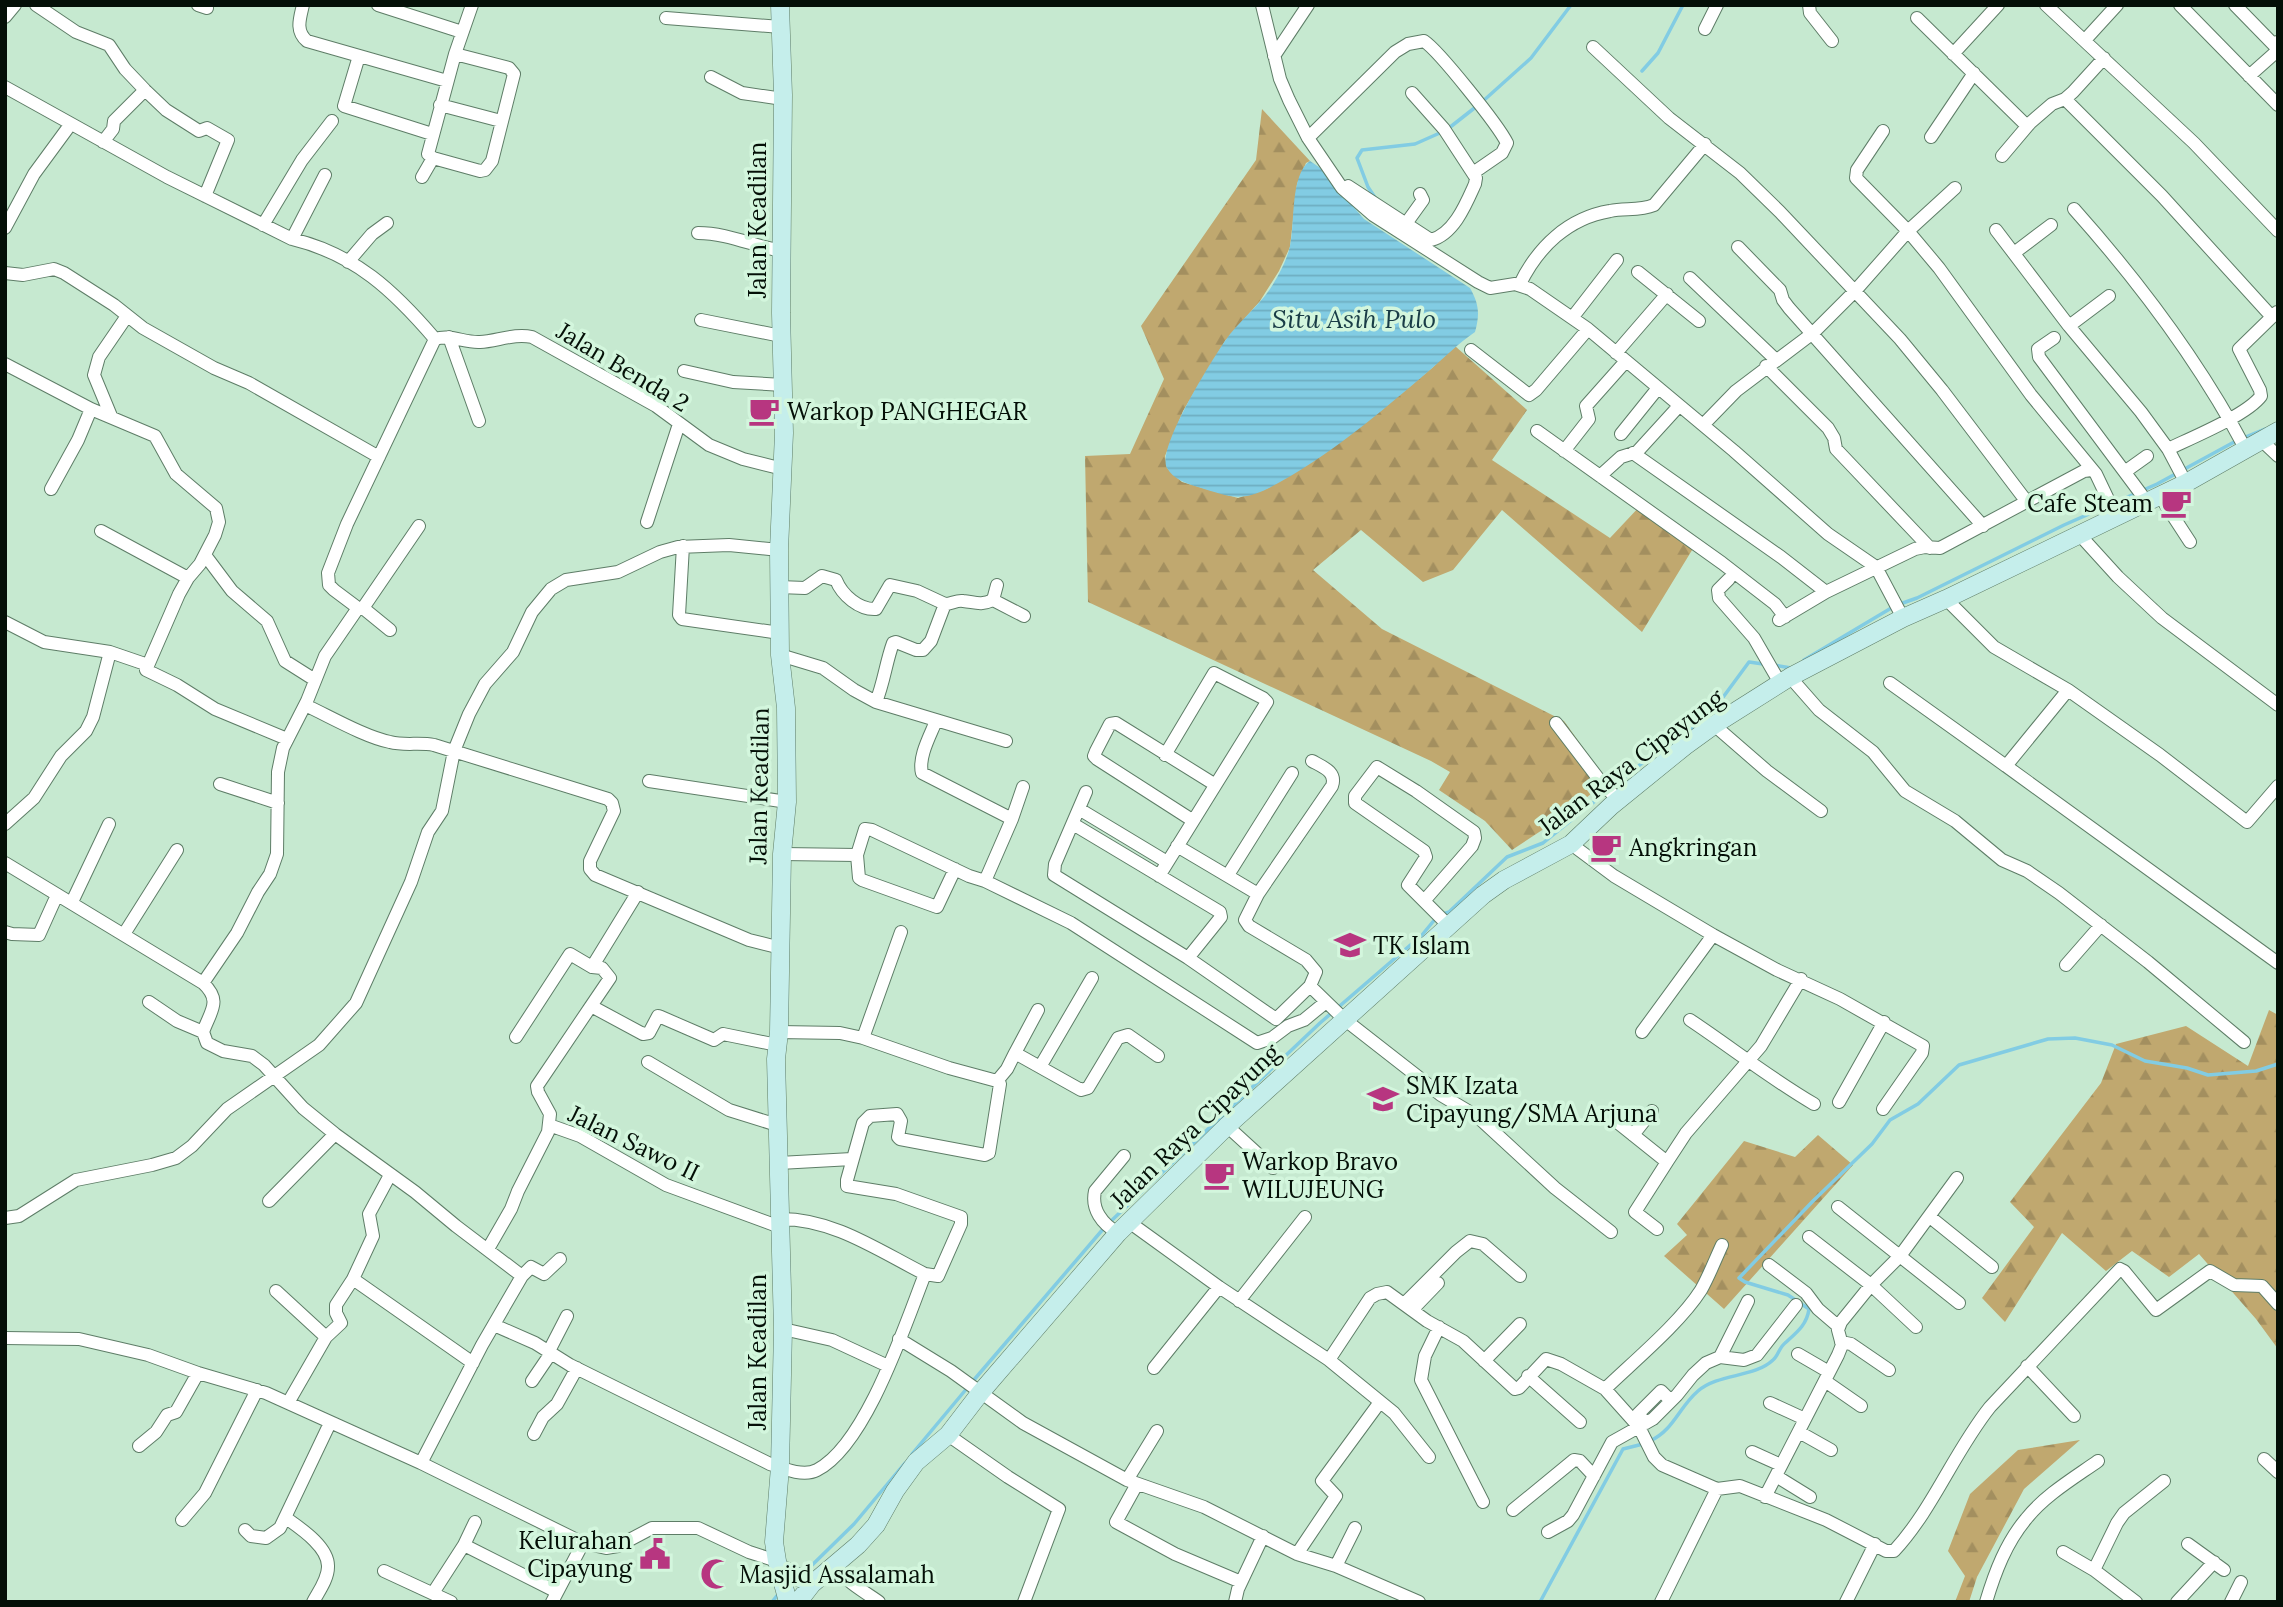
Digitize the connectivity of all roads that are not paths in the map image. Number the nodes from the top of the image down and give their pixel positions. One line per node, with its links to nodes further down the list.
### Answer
1 (15, 5): 16 (street)
2 (36, 5): 36 (street)
3 (303, 5): 29 (street)
4 (378, 5): 21 (street)
5 (472, 5): 21 (street)
6 (780, 5): 19 (main road, Jalan Keadilan)
7 (1262, 5): 28 (street)
8 (1308, 5): 28 (street)
9 (1717, 5): 20 (street)
10 (1810, 5): 23 (street)
11 (1998, 5): 27 (street)
12 (2046, 5): 22 (street)
13 (2117, 5): 22 (street)
14 (2180, 5): 32 (street)
15 (2235, 5): 24 (street)
16 (5, 17)
17 (666, 18): 19 (street)
18 (1917, 18): 27 (street)
19 (780, 27): 38 (main road, Jalan Keadilan)
20 (1705, 29)
21 (462, 32): 26 (street)
22 (2085, 40): 30 (street)
23 (1832, 41)
24 (2276, 43): 32 (street)
25 (1593, 47): 51 (street)
26 (455, 54): 34 (street); 43 (street)
27 (1953, 54): 31 (street)
28 (1274, 55): 49 (street)
29 (359, 56): 34 (street); 47 (street)
30 (2104, 58): 39 (street); 70 (street)
31 (1974, 74): 45 (street); 48 (street)
32 (2249, 76): 41 (street)
33 (711, 78): 38 (street)
34 (447, 81): 40 (street)
35 (5, 87): 44 (street)
36 (145, 90): 50 (street); 60 (street)
37 (1412, 93): 54 (street)
38 (783, 99): 74 (main road, Jalan Keadilan)
39 (2065, 99): 45 (street); 85 (street)
40 (440, 105): 43 (street); 47 (street)
41 (2278, 105)
42 (332, 121): 64 (street)
43 (501, 121): 53 (street)
44 (70, 125): 50 (street); 62 (street)
45 (2027, 126): 52 (street)
46 (1883, 131): 69 (street)
47 (432, 134): 53 (street)
48 (1931, 136)
49 (1308, 138): 54 (street); 55 (street)
50 (103, 142): 60 (street)
51 (1705, 144): 81 (street); 82 (street)
52 (2001, 156)
53 (433, 158): 57 (street)
54 (1474, 173): 65 (street)
55 (1331, 174): 65 (street); 81 (street)
56 (325, 175): 72 (street)
57 (422, 177)
58 (1955, 188): 69 (street)
59 (1420, 194): 65 (street)
60 (205, 196): 64 (street)
61 (2074, 209): 108 (street)
62 (8, 214): 67 (street)
63 (387, 223): 77 (street)
64 (263, 225): 72 (street)
65 (1405, 225)
66 (2051, 225): 75 (street)
67 (5, 228)
68 (1996, 230): 75 (street)
69 (1908, 231): 82 (street); 122 (street)
70 (2278, 231)
71 (698, 233): 74 (street)
72 (292, 239): 77 (street)
73 (1738, 247): 92 (street)
74 (782, 251): 93 (main road, Jalan Keadilan)
75 (2014, 254): 90 (street)
76 (1616, 260): 87 (street)
77 (348, 262): 96 (street)
78 (1638, 272): 83 (street)
79 (5, 273): 86 (street)
80 (1690, 278): 99 (street)
81 (1520, 284): 87 (street)
82 (1854, 291): 92 (street); 128 (street)
83 (1667, 294): 89 (street); 98 (street)
84 (2109, 296): 90 (street)
85 (2275, 314): 108 (street)
86 (127, 316): 106 (street); 120 (street)
87 (1572, 318): 91 (street)
88 (701, 320): 93 (street)
89 (1699, 321)
90 (2069, 326): 117 (street)
91 (1588, 329): 97 (street); 98 (street)
92 (1813, 333): 99 (street); 132 (street)
93 (781, 336): 102 (main road, Jalan Keadilan)
94 (449, 337): 96 (street, Jalan Benda 2); 107 (street); 109 (street, Jalan Benda 2)
95 (2054, 338): 123 (street)
96 (435, 339): 120 (street)
97 (1471, 350)
98 (1621, 357): 103 (street); 115 (street)
99 (1771, 363): 110 (street); 137 (street)
100 (5, 364): 105 (street)
101 (684, 371): 102 (street)
102 (783, 385): 121 (main road, Jalan Keadilan)
103 (1658, 388): 104 (street); 113 (street)
104 (1678, 407): 110 (street); 116 (street)
105 (91, 409): 106 (street); 126 (street)
106 (111, 416): 139 (street)
107 (479, 421)
108 (2232, 421): 114 (street); 117 (street)
109 (679, 424): 121 (street, Jalan Benda 2); 130 (street)
110 (1703, 425): 140 (street)
111 (1537, 431): 115 (street)
112 (2278, 431): 114 (main road, Jalan Raya Cipayung)
113 (1620, 434)
114 (2251, 446): 119 (street); 125 (main road, Jalan Raya Cipayung)
115 (1564, 451): 124 (street)
116 (1633, 453): 124 (street); 145 (street)
117 (2171, 455): 125 (street)
118 (2147, 456): 123 (street)
119 (2278, 456)
120 (379, 457): 149 (street)
121 (783, 469): 138 (main road, Jalan Keadilan)
122 (2091, 470): 128 (street); 129 (street)
123 (2126, 471): 127 (street)
124 (1600, 476): 145 (street)
125 (2185, 482): 127 (main road, Jalan Raya Cipayung)
126 (51, 489)
127 (2148, 496): 129 (main road, Jalan Raya Cipayung); 135 (street)
128 (2027, 502): 132 (street)
129 (2115, 514): 134 (main road, Jalan Raya Cipayung)
130 (647, 522)
131 (419, 526): 149 (street)
132 (1983, 526): 137 (street)
133 (101, 531): 141 (street)
134 (2078, 534): 146 (main road, Jalan Raya Cipayung); 163 (street)
135 (2190, 542)
136 (683, 546): 138 (street); 154 (street); 170 (street)
137 (1930, 548): 140 (street)
138 (779, 550): 144 (main road, Jalan Keadilan)
139 (205, 555): 141 (street); 159 (street)
140 (1875, 567): 145 (street); 150 (street)
141 (188, 578): 157 (street)
142 (1729, 579): 158 (street)
143 (997, 585): 147 (street)
144 (779, 587): 148 (street); 154 (main road, Jalan Keadilan)
145 (1826, 593)
146 (1947, 599): 150 (main road, Jalan Raya Cipayung); 161 (street)
147 (993, 600): 148 (street); 151 (street)
148 (945, 604): 162 (street)
149 (360, 608): 153 (street); 159 (street)
150 (1902, 615): 158 (main road, Jalan Raya Cipayung)
151 (1024, 616)
152 (5, 622): 155 (street)
153 (390, 630)
154 (780, 633): 156 (main road, Jalan Keadilan)
155 (110, 652): 157 (street); 188 (street)
156 (780, 655): 162 (street); 182 (main road, Jalan Keadilan)
157 (148, 665): 168 (street)
158 (1781, 677): 167 (main road, Jalan Raya Cipayung); 208 (street)
159 (316, 680): 164 (street)
160 (1890, 683): 173 (street)
161 (2068, 690): 173 (street); 178 (street)
162 (876, 702): 165 (street)
163 (2277, 704)
164 (305, 705): 168 (street); 170 (street)
165 (936, 721): 169 (street); 186 (street)
166 (1556, 723): 181 (street)
167 (1714, 725): 181 (main road, Jalan Raya Cipayung); 185 (street)
168 (287, 739): 183 (street)
169 (1006, 741)
170 (454, 751): 202 (street); 239 (street)
171 (1165, 755): 177 (street); 177 (street); 187 (street)
172 (1312, 761): 203 (street)
173 (2006, 766): 215 (street)
174 (1292, 773): 199 (street)
175 (649, 781): 182 (street)
176 (220, 784): 183 (street)
177 (1214, 784): 187 (street)
178 (2278, 786)
179 (1023, 787): 186 (street)
180 (1086, 792): 184 (street)
181 (1611, 793): 191 (main road, Jalan Raya Cipayung)
182 (786, 802): 194 (main road, Jalan Keadilan)
183 (278, 803): 220 (street)
184 (1079, 810): 190 (street); 196 (street)
185 (1821, 811)
186 (1012, 819): 201 (street)
187 (1192, 820): 192 (street)
188 (5, 824)
189 (109, 824): 206 (street)
190 (1073, 824): 200 (street); 214 (street)
191 (1571, 844): 207 (main road, Jalan Raya Cipayung); 212 (street)
192 (1177, 846): 196 (street); 199 (street)
193 (177, 850): 211 (street)
194 (782, 854): 195 (street); 213 (main road, Jalan Keadilan)
195 (857, 855): 198 (street); 198 (street)
196 (1167, 862): 200 (street)
197 (5, 863): 204 (street)
198 (955, 869): 201 (street)
199 (1228, 875): 203 (street)
200 (1159, 876): 214 (street)
201 (985, 881): 221 (street)
202 (638, 892): 213 (street); 217 (street)
203 (1258, 894): 221 (street)
204 (57, 895): 206 (street); 209 (street)
205 (1424, 901): 205 (street); 207 (street)
206 (72, 902): 211 (street)
207 (1442, 919): 225 (main road, Jalan Raya Cipayung)
208 (2101, 925): 216 (street); 233 (street)
209 (5, 932)
210 (901, 932): 231 (street)
211 (124, 934): 220 (street)
212 (1713, 935): 219 (street); 229 (street)
213 (781, 948): 232 (main road, Jalan Keadilan)
214 (1188, 958): 221 (street)
215 (2278, 963)
216 (2066, 965)
217 (592, 967): 223 (street); 230 (street)
218 (1092, 978): 238 (street)
219 (1801, 979): 227 (street); 236 (street)
220 (204, 982): 228 (street)
221 (1318, 994): 225 (street)
222 (149, 1002): 228 (street)
223 (591, 1006): 232 (street); 246 (street)
224 (1038, 1010): 234 (street)
225 (1342, 1016): 248 (main road, Jalan Raya Cipayung); 266 (street)
226 (1690, 1020): 236 (street)
227 (1884, 1023): 241 (street); 243 (street)
228 (203, 1032): 239 (street)
229 (1642, 1032)
230 (516, 1037)
231 (863, 1038): 232 (street); 240 (street)
232 (778, 1039): 247 (main road, Jalan Keadilan)
233 (2244, 1042)
234 (1016, 1053): 238 (street); 240 (street)
235 (1158, 1056): 238 (street)
236 (1751, 1060): 242 (street); 253 (street)
237 (648, 1062): 247 (street)
238 (1040, 1067)
239 (275, 1075): 249 (street); 262 (street)
240 (997, 1081): 252 (street)
241 (1839, 1102)
242 (1814, 1104)
243 (1883, 1109)
244 (1652, 1111): 250 (street)
245 (1617, 1122): 250 (street)
246 (549, 1125): 263 (street, Jalan Sawo II); 269 (street)
247 (777, 1125): 254 (main road, Jalan Keadilan)
248 (1227, 1126): 255 (street); 264 (main road, Jalan Raya Cipayung)
249 (334, 1134): 256 (street); 258 (street)
250 (1633, 1135): 253 (street)
251 (1124, 1156): 264 (street)
252 (852, 1159): 254 (street); 275 (street)
253 (1667, 1162): 265 (street)
254 (779, 1163): 263 (main road, Jalan Keadilan)
255 (1273, 1168)
256 (390, 1175): 269 (street); 278 (street)
257 (1957, 1178): 261 (street)
258 (269, 1201)
259 (1838, 1207): 270 (street)
260 (1305, 1217): 282 (street)
261 (1930, 1217): 270 (street); 274 (street)
262 (5, 1218)
263 (780, 1223): 275 (street, Jalan Sawo II); 294 (main road, Jalan Keadilan)
264 (1120, 1228): 280 (street); 316 (main road, Jalan Raya Cipayung)
265 (1657, 1229)
266 (1611, 1231)
267 (1809, 1237): 279 (street)
268 (1722, 1245): 314 (street)
269 (488, 1249): 276 (street)
270 (1900, 1256): 279 (street); 284 (street)
271 (560, 1259): 276 (street)
272 (1457, 1262): 287 (street)
273 (1769, 1265): 292 (street)
274 (1992, 1267)
275 (925, 1274): 297 (street)
276 (522, 1276): 290 (street)
277 (1520, 1276): 287 (street)
278 (353, 1279): 295 (street); 304 (street)
279 (1871, 1285): 292 (street); 293 (street)
280 (1219, 1287): 282 (street); 307 (street)
281 (276, 1291): 295 (street)
282 (1239, 1301): 302 (street)
283 (1748, 1301): 301 (street)
284 (1959, 1303)
285 (2278, 1304): 306 (street)
286 (1796, 1305): 301 (street)
287 (1408, 1307): 291 (street); 302 (street)
288 (567, 1316): 299 (street)
289 (1520, 1324): 303 (street)
290 (494, 1325): 299 (street); 304 (street)
291 (1439, 1327): 303 (street); 346 (street)
292 (1839, 1327): 298 (street)
293 (1916, 1327)
294 (783, 1329): 305 (street); 337 (main road, Jalan Keadilan)
295 (326, 1336): 318 (street)
296 (5, 1338): 310 (street)
297 (899, 1339): 305 (street); 316 (street)
298 (1841, 1342): 309 (street); 312 (street)
299 (550, 1352): 308 (street); 313 (street)
300 (1798, 1354): 312 (street)
301 (1720, 1357): 325 (street)
302 (1329, 1360): 317 (street)
303 (1484, 1361): 311 (street)
304 (473, 1363): 336 (street)
305 (888, 1366): 337 (street)
306 (2027, 1366): 321 (street); 356 (street)
307 (1154, 1367)
308 (577, 1368): 328 (street); 337 (street)
309 (1889, 1370)
310 (198, 1373): 315 (street); 330 (street)
311 (1528, 1376): 314 (street); 323 (street)
312 (1827, 1376): 320 (street); 322 (street)
313 (531, 1381)
314 (1605, 1389): 325 (street)
315 (257, 1390): 318 (street); 349 (street)
316 (979, 1391): 329 (main road, Jalan Raya Cipayung); 342 (street)
317 (1380, 1402): 333 (street); 360 (street)
318 (288, 1403): 324 (street)
319 (1770, 1403): 322 (street)
320 (1861, 1406)
321 (2074, 1416)
322 (1805, 1419): 327 (street)
323 (1580, 1422)
324 (330, 1423): 336 (street); 348 (street)
325 (1643, 1429): 340 (street); 343 (street)
326 (1157, 1431): 342 (street)
327 (1799, 1432): 331 (street); 338 (street)
328 (534, 1434)
329 (948, 1435): 361 (main road, Jalan Raya Cipayung); 374 (street)
330 (139, 1446)
331 (1831, 1450)
332 (1752, 1452): 338 (street)
333 (1429, 1457)
334 (2264, 1459): 339 (street)
335 (2098, 1461): 379 (street)
336 (421, 1463): 355 (street)
337 (780, 1467): 365 (main road, Jalan Keadilan)
338 (1779, 1471): 344 (street); 345 (street)
339 (2278, 1472)
340 (1594, 1476): 347 (street); 353 (street)
341 (2164, 1481): 363 (street)
342 (1132, 1482): 354 (street); 366 (street)
343 (1717, 1489): 344 (street); 377 (street)
344 (1765, 1496): 356 (street)
345 (1810, 1497)
346 (1483, 1502)
347 (1513, 1510)
348 (286, 1518): 352 (street); 371 (street)
349 (182, 1520)
350 (475, 1522): 358 (street)
351 (1355, 1528): 362 (street)
352 (245, 1530)
353 (1548, 1532)
354 (1263, 1536): 360 (street); 366 (street)
355 (583, 1543): 365 (street); 369 (street)
356 (1875, 1544): 378 (street)
357 (2188, 1544): 381 (street)
358 (464, 1545): 368 (street); 369 (street)
359 (2063, 1552): 363 (street)
360 (1297, 1554): 362 (street)
361 (835, 1563): 365 (main road, Jalan Raya Cipayung); 373 (street)
362 (1336, 1566): 376 (street)
363 (2094, 1570): 380 (street)
364 (384, 1571): 368 (street)
365 (790, 1573): 370 (main road, Jalan Keadilan); 370 (main road, Jalan Raya Cipayung)
366 (1241, 1582): 375 (street)
367 (2241, 1582): 382 (street)
368 (433, 1593): 372 (street)
369 (555, 1597)
370 (790, 1600)
371 (313, 1602)
372 (451, 1602)
373 (880, 1602)
374 (1024, 1602)
375 (1235, 1602)
376 (1419, 1602)
377 (1661, 1602)
378 (1846, 1602)
379 (1986, 1602)
380 (2136, 1602)
381 (2177, 1602)
382 (2231, 1602)

